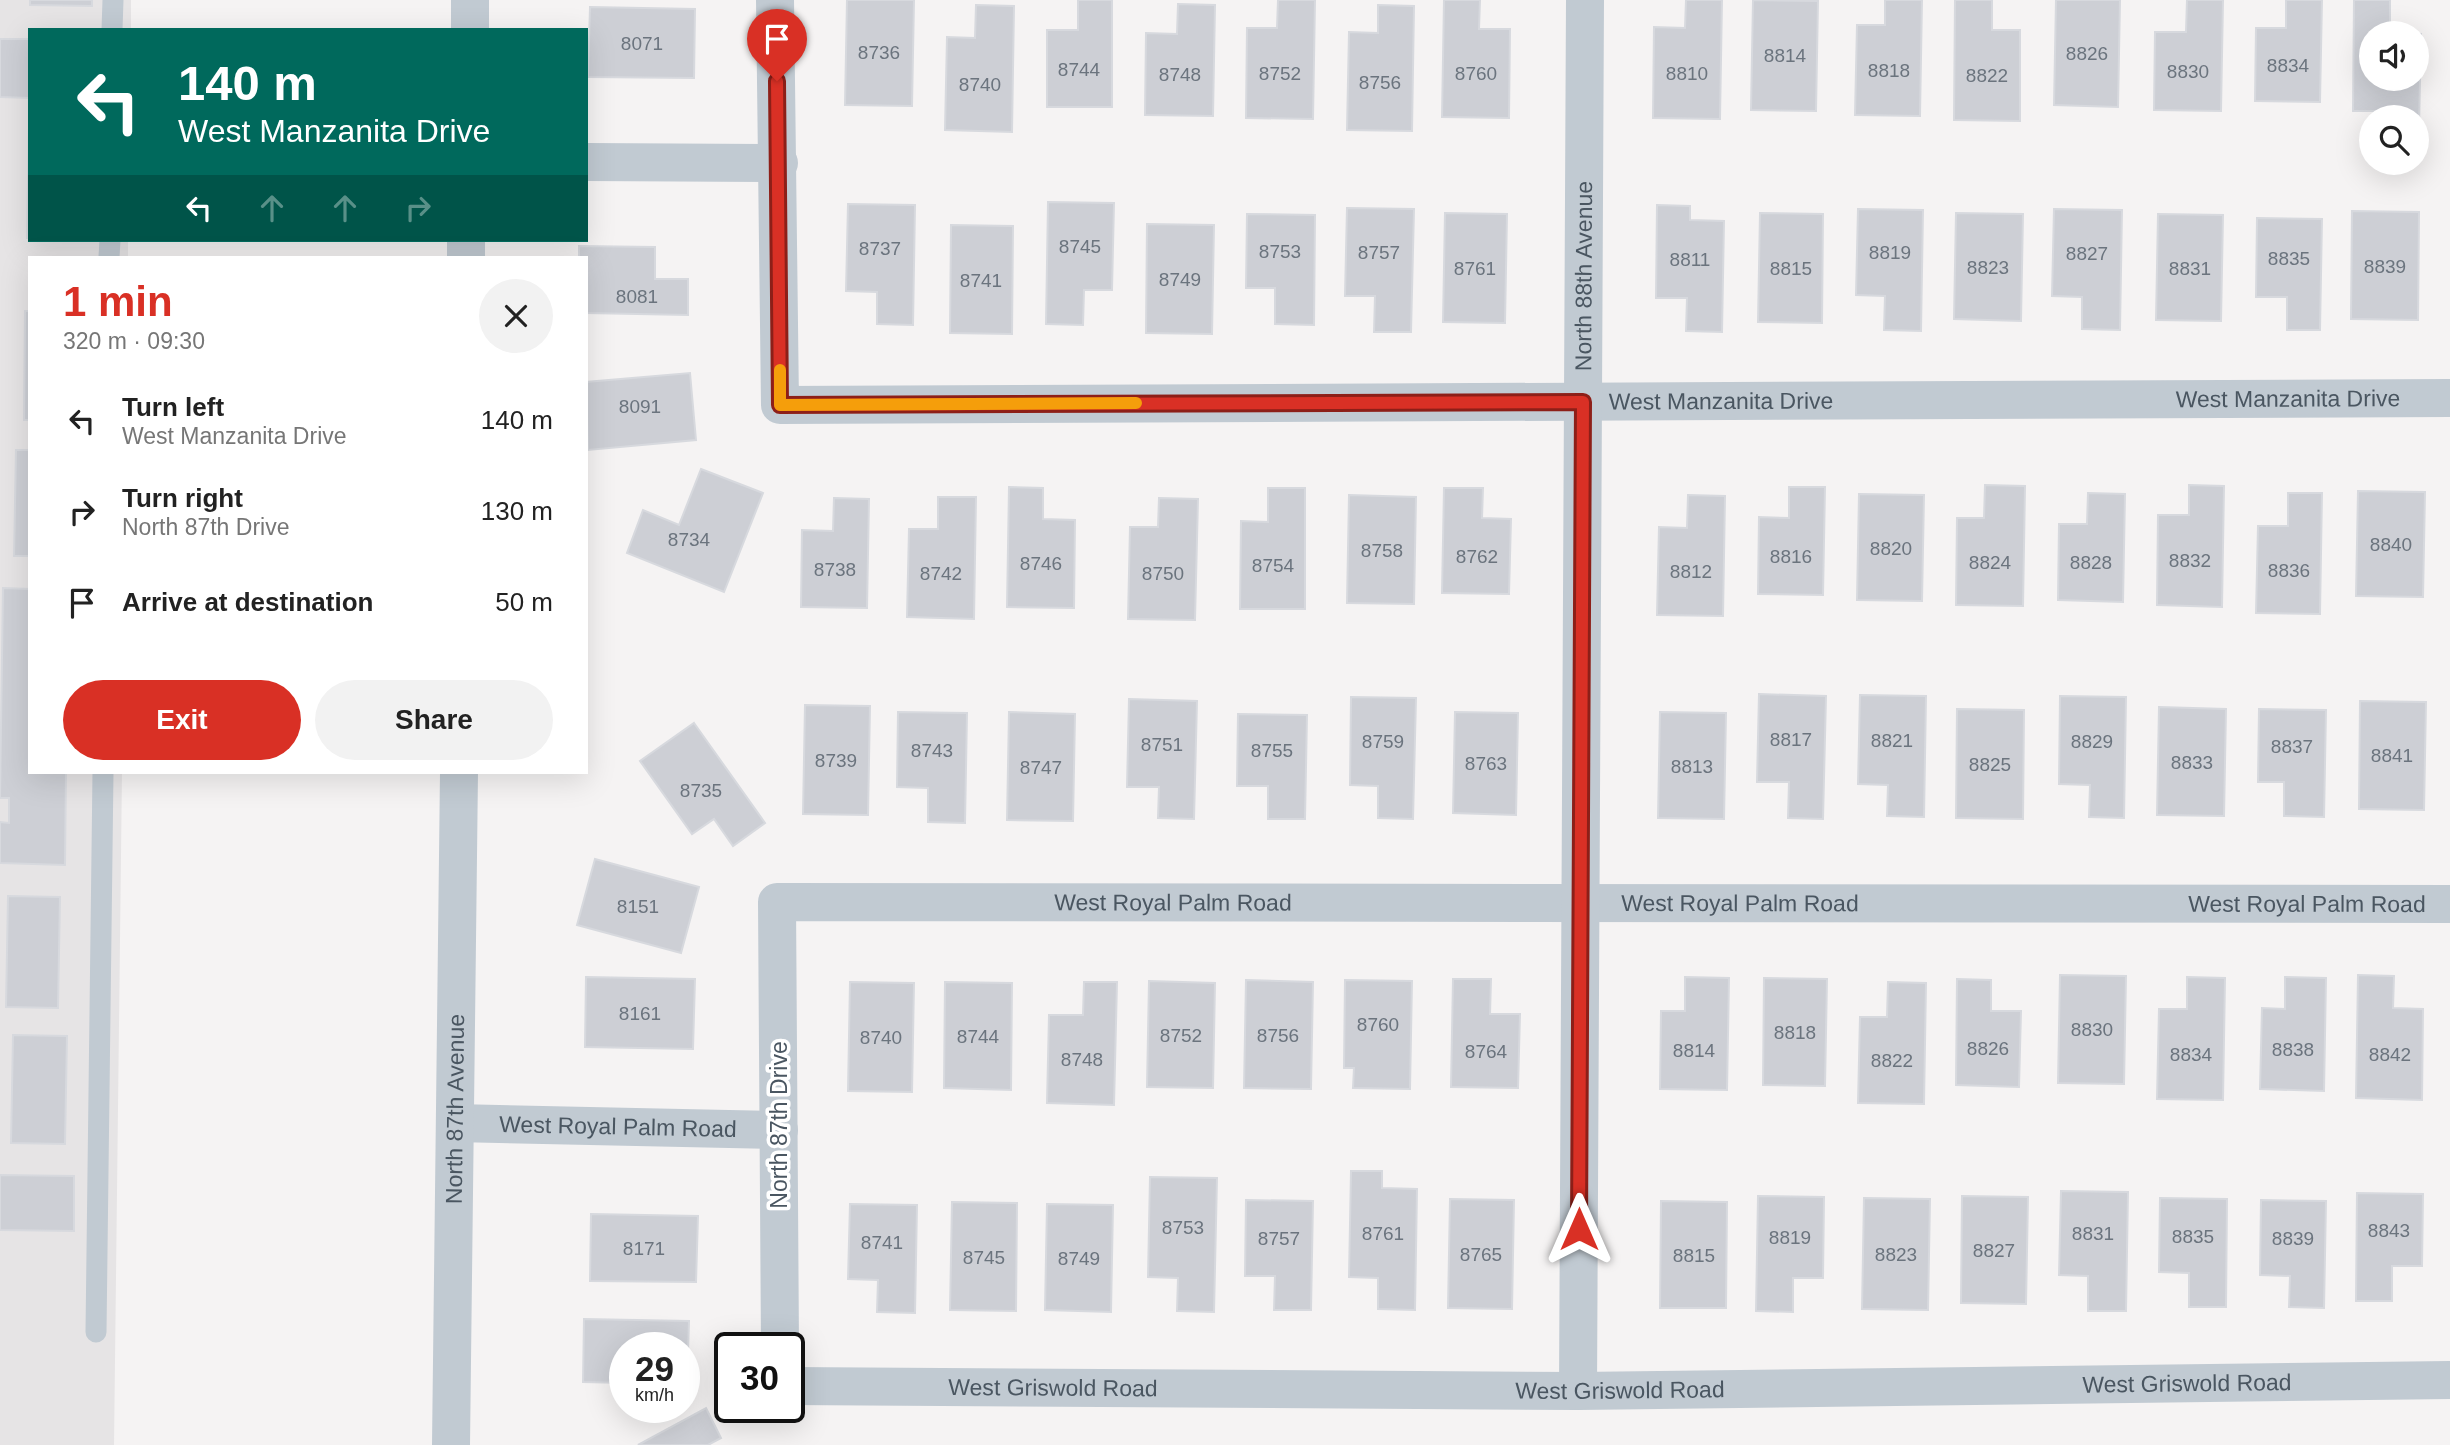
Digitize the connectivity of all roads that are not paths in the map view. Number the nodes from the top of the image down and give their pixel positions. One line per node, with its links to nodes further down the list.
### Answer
1 (113, 0): 5 (lane)
2 (470, 0): 6 (street)
3 (775, 0): 8 (street)
4 (1584, 0): 10 (street, North 88th Avenue)
5 (112, 28)
6 (470, 28)
7 (588, 162): 8 (street)
8 (779, 163): 10 (street, West Manzanita Drive)
9 (2450, 397): 10 (street, West Manzanita Drive)
10 (1583, 402): 14 (street, North 88th Avenue)
11 (103, 774): 18 (lane)
12 (459, 774): 16 (street, North 87th Avenue)
13 (777, 902): 14 (street, West Royal Palm Road); 17 (street, North 87th Drive)
14 (1580, 904): 15 (street, West Royal Palm Road); 22 (street, North 88th Avenue)
15 (2450, 904)
16 (455, 1124): 17 (street, West Royal Palm Road); 23 (street, North 87th Avenue)
17 (779, 1130): 19 (street, North 87th Drive)
18 (96, 1332)
19 (780, 1332)
20 (2450, 1380): 22 (street, West Griswold Road)
21 (805, 1386): 22 (street, West Griswold Road)
22 (1578, 1391)
23 (451, 1445)

